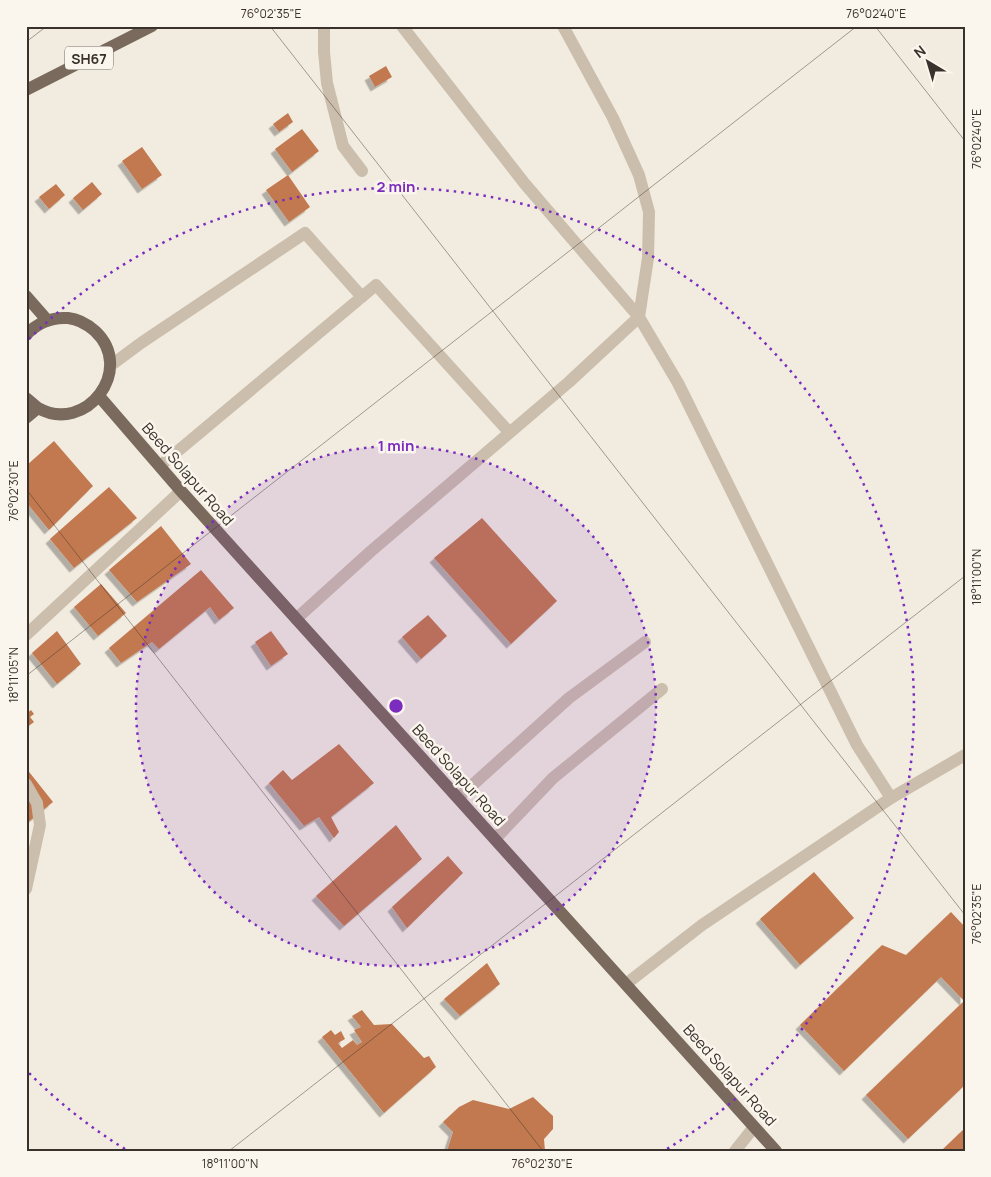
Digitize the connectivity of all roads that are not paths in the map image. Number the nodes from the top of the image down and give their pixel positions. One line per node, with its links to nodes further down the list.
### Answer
1 (152, 26): 5 (main road, SH67)
2 (324, 26): 6 (street)
3 (402, 26): 9 (street)
4 (563, 26): 9 (street)
5 (26, 90)
6 (362, 171)
7 (26, 296): 10 (main road)
8 (362, 297): 12 (street); 17 (street); 18 (street)
9 (638, 317): 17 (street); 27 (street)
10 (47, 320): 11 (main road); 12 (main road)
11 (26, 335)
12 (110, 366): 13 (main road)
13 (99, 396): 15 (main road); 18 (main road, Beed Solapur Road)
14 (26, 398): 15 (main road)
15 (38, 408): 16 (main road)
16 (26, 418)
17 (509, 432): 20 (street)
18 (160, 466): 19 (main road, Beed Solapur Road)
19 (181, 491): 20 (main road, Beed Solapur Road); 21 (street)
20 (296, 619): 26 (main road, Beed Solapur Road)
21 (26, 635)
22 (645, 642): 26 (street)
23 (662, 690): 28 (street)
24 (965, 755): 27 (street)
25 (26, 784): 29 (street)
26 (458, 798): 28 (main road, Beed Solapur Road)
27 (890, 798): 30 (street)
28 (495, 839): 30 (main road, Beed Solapur Road)
29 (26, 889)
30 (626, 984): 31 (main road, Beed Solapur Road)
31 (754, 1127): 32 (street); 33 (main road, Beed Solapur Road)
32 (735, 1151)
33 (776, 1151)

